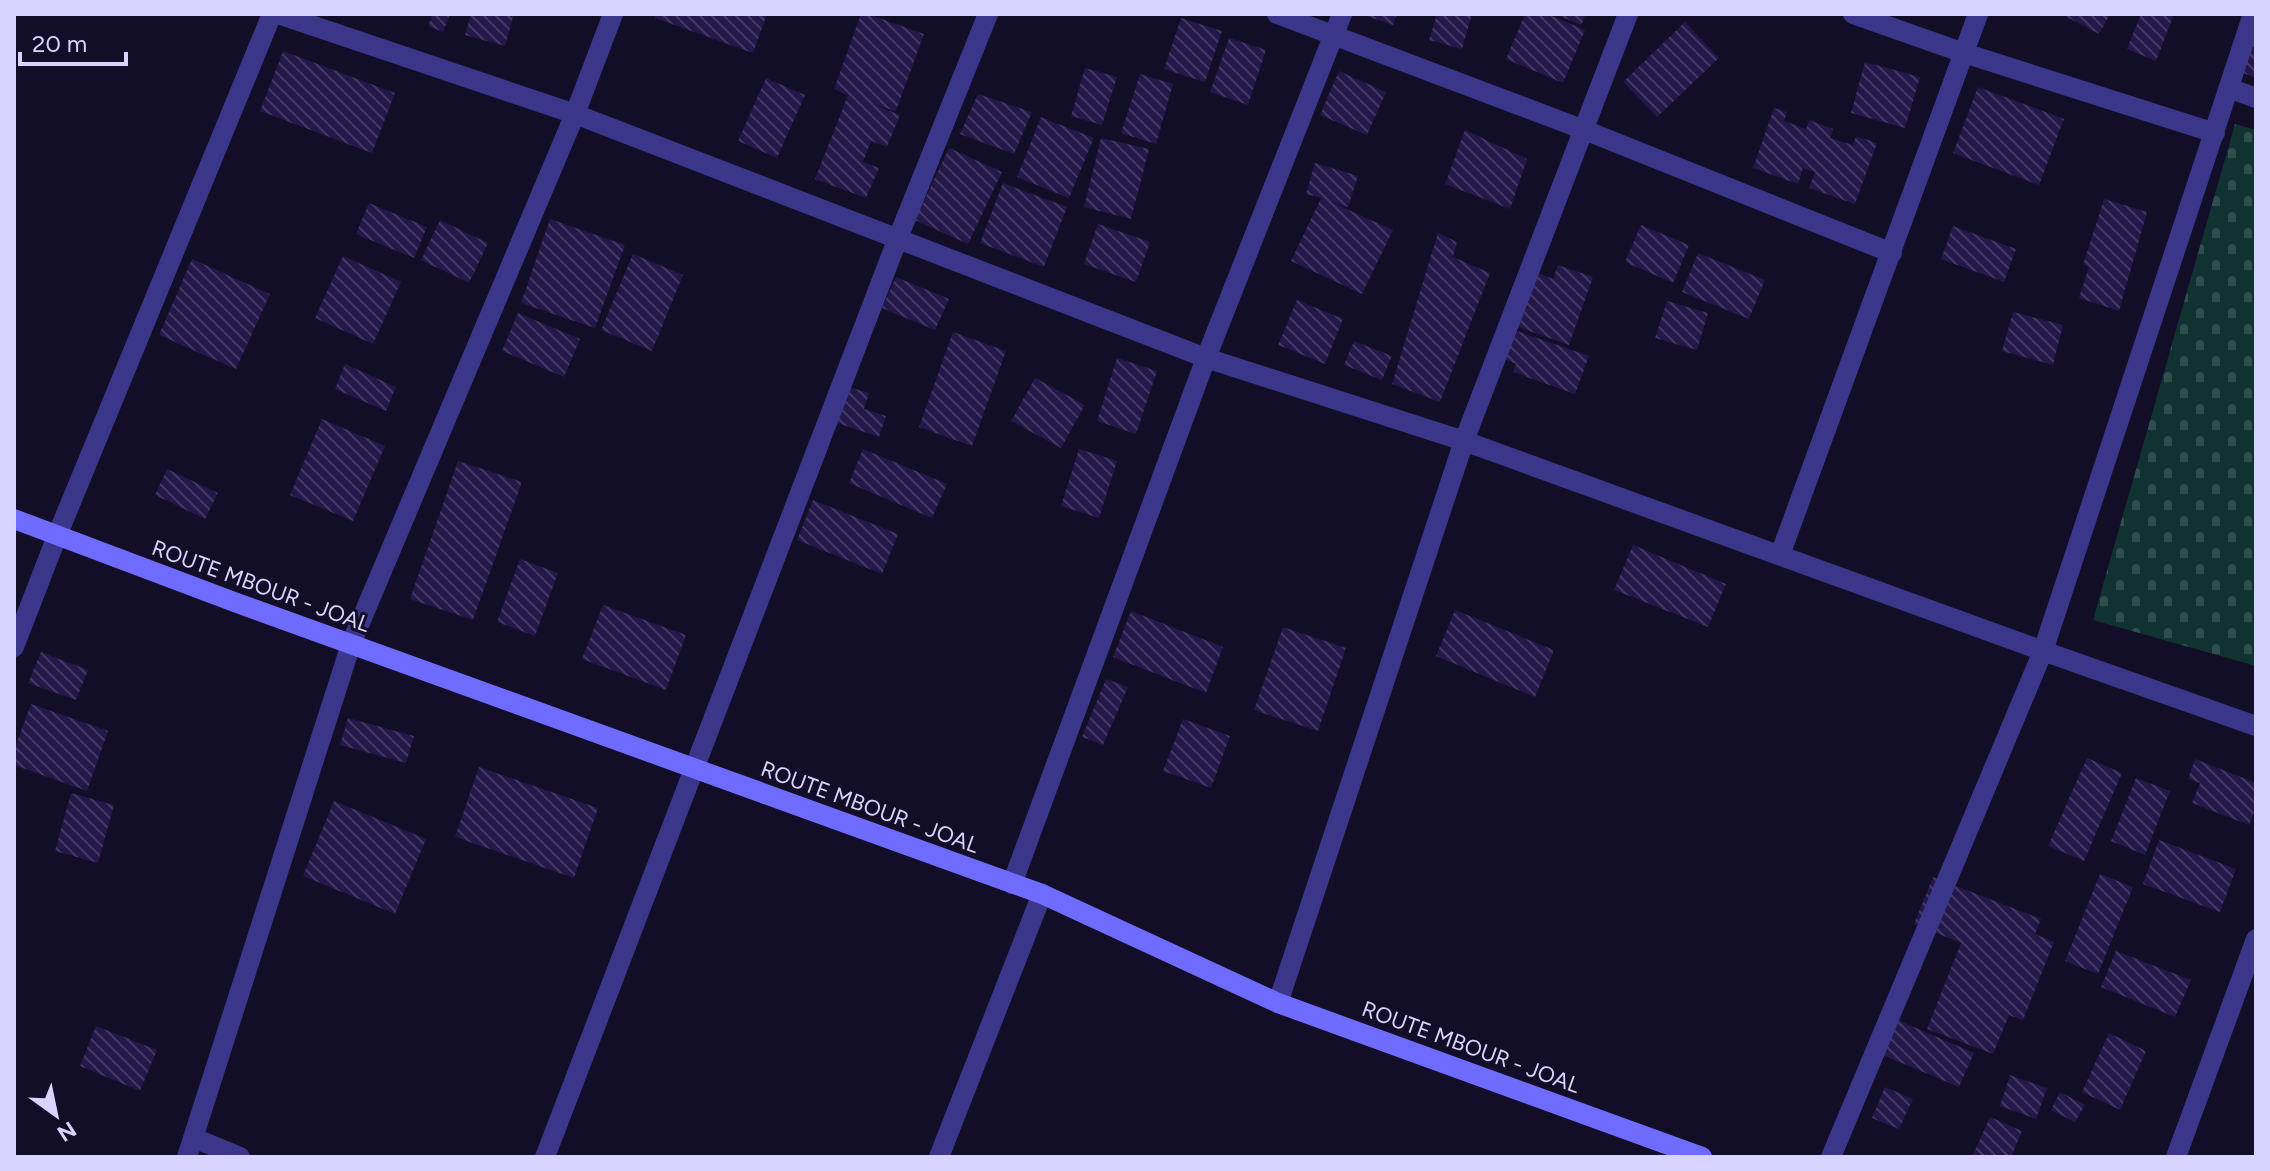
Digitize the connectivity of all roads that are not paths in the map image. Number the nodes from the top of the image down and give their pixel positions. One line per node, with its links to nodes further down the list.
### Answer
1 (275, 14): 14 (street); 22 (street)
2 (613, 14): 14 (street)
3 (988, 14): 17 (street)
4 (1277, 14): 10 (street)
5 (1342, 14): 10 (street)
6 (1628, 14): 15 (street)
7 (1853, 14): 11 (street)
8 (1978, 14): 11 (street)
9 (2253, 14): 12 (street)
10 (1334, 36): 15 (street); 19 (street)
11 (1964, 53): 16 (street); 18 (street)
12 (2229, 88): 13 (street); 16 (street)
13 (2256, 98)
14 (575, 114): 17 (street); 24 (street)
15 (1582, 129): 18 (street); 20 (street)
16 (2215, 133): 26 (street)
17 (898, 238): 19 (street); 28 (street)
18 (1892, 253): 23 (street)
19 (1206, 358): 20 (street); 29 (street)
20 (1464, 441): 23 (street); 32 (street)
21 (14, 519): 22 (main road, ROUTE MBOUR - JOAL)
22 (57, 536): 24 (main road, ROUTE MBOUR - JOAL); 25 (street)
23 (1780, 555): 26 (street)
24 (351, 644): 28 (main road, ROUTE MBOUR - JOAL); 33 (street)
25 (14, 647)
26 (2043, 651): 27 (street); 38 (street)
27 (2256, 726)
28 (694, 769): 29 (main road, ROUTE MBOUR - JOAL); 35 (street)
29 (1012, 884): 30 (main road, ROUTE MBOUR - JOAL)
30 (1042, 894): 32 (main road, ROUTE MBOUR - JOAL); 36 (street)
31 (2256, 939): 39 (street)
32 (1278, 1003): 37 (main road, ROUTE MBOUR - JOAL)
33 (190, 1148): 34 (street)
34 (240, 1157)
35 (545, 1157)
36 (939, 1157)
37 (1701, 1157)
38 (1831, 1157)
39 (2176, 1157)

